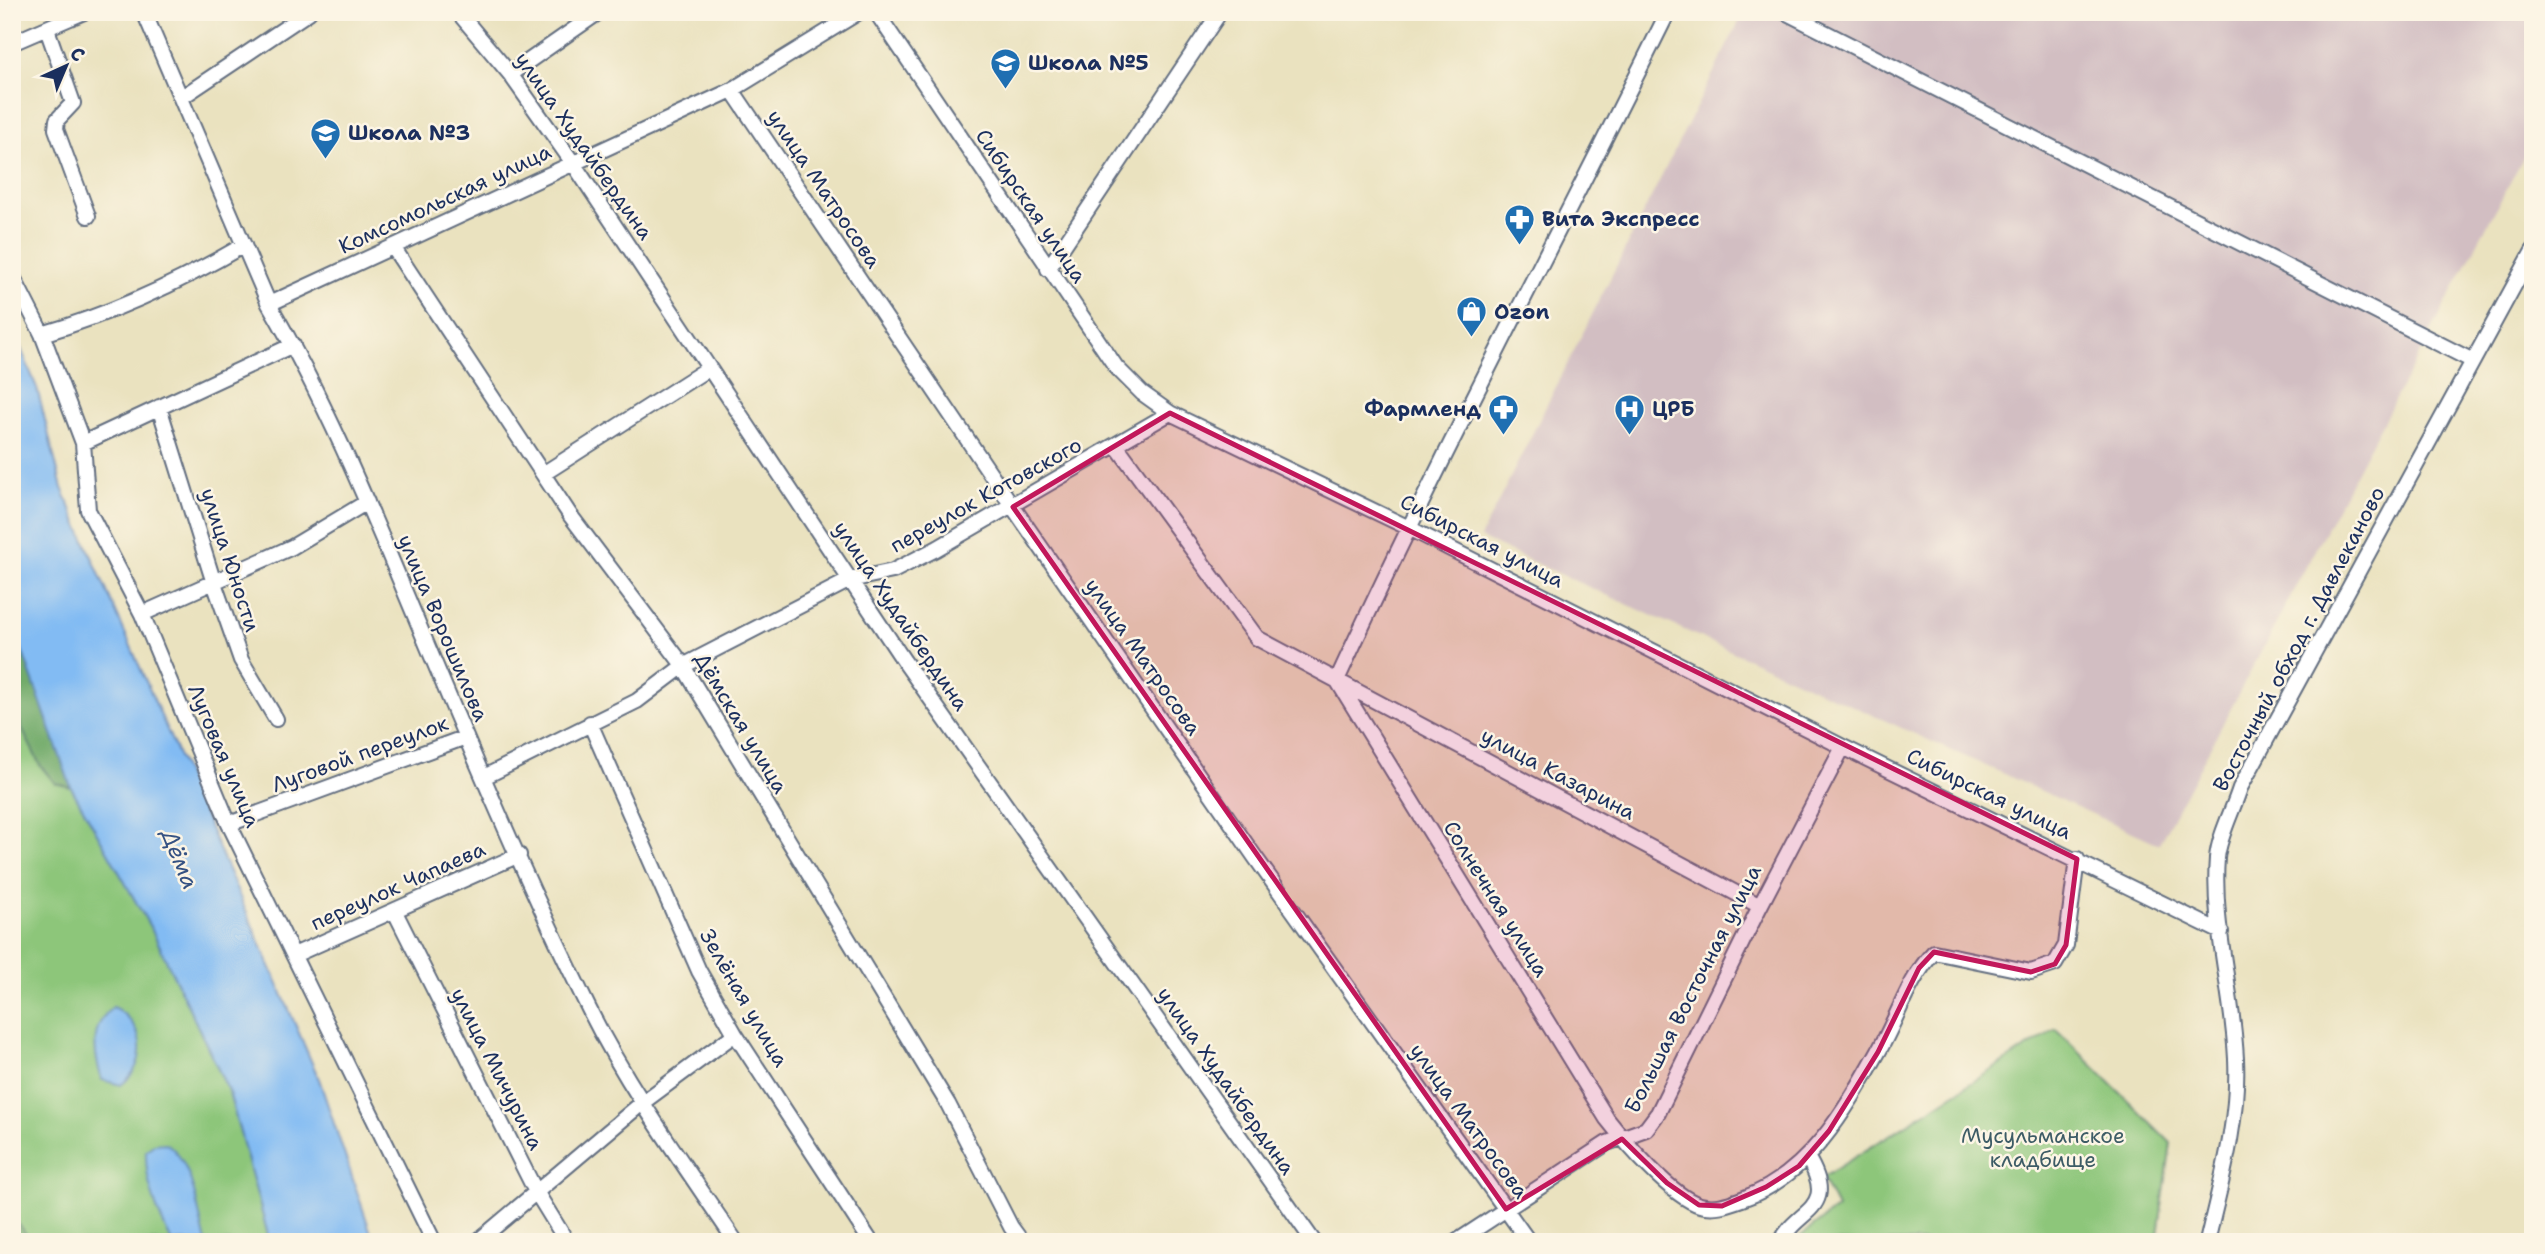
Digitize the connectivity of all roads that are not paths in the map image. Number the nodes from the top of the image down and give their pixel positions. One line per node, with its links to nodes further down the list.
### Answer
1 (84, 12): 11 (street)
2 (144, 12): 15 (street, улица Ворошилова)
3 (309, 12): 15 (street)
4 (458, 12): 13 (street, улица Худайбердина)
5 (599, 12): 13 (street)
6 (859, 12): 14 (street, Комсомольская улица)
7 (876, 12): 21 (street, Сибирская улица)
8 (1220, 12): 21 (street)
9 (1668, 12): 35 (street)
10 (1785, 12): 26 (street)
11 (47, 29): 12 (street); 17 (street)
12 (12, 43)
13 (510, 74): 16 (street, улица Худайбердина)
14 (732, 90): 16 (street, Комсомольская улица); 34 (street, улица Матросова)
15 (181, 97): 18 (street, улица Ворошилова)
16 (573, 163): 19 (street, Комсомольская улица); 27 (street, улица Худайбердина)
17 (88, 216)
18 (244, 245): 23 (street, улица Ворошилова); 24 (street)
19 (393, 247): 23 (street, Комсомольская улица); 32 (street, Дёмская улица)
20 (2533, 251): 26 (street, Восточный обход г. Давлеканово)
21 (1048, 269): 29 (street, Сибирская улица)
22 (12, 275): 24 (street, Луговая улица)
23 (269, 304): 25 (street, улица Ворошилова)
24 (42, 334): 30 (street, Луговая улица)
25 (293, 345): 28 (street); 33 (street, улица Ворошилова)
26 (2473, 361): 51 (street, Восточный обход г. Давлеканово)
27 (709, 368): 32 (street); 37 (street, улица Худайбердина)
28 (159, 407): 30 (street); 36 (street, улица Юности)
29 (1170, 413): 31 (street, переулок Котовского); 35 (street, Сибирская улица)
30 (83, 443): 38 (street, Луговая улица)
31 (1116, 445): 34 (street, переулок Котовского); 40 (street, улица Казарина)
32 (543, 474): 39 (street, Дёмская улица)
33 (367, 502): 36 (street); 43 (street, улица Ворошилова)
34 (1013, 507): 37 (street, переулок Котовского); 58 (street, улица Матросова)
35 (1407, 527): 40 (street); 44 (street, Сибирская улица)
36 (213, 580): 38 (street); 41 (street, улица Юности)
37 (850, 580): 39 (street, переулок Котовского); 65 (street, улица Худайбердина)
38 (142, 614): 46 (street, Луговая улица)
39 (683, 666): 42 (street, переулок Котовского); 64 (street, Дёмская улица)
40 (1337, 680): 49 (street, улица Казарина); 55 (street, Солнечная улица)
41 (276, 719)
42 (590, 723): 45 (street, переулок Котовского); 53 (street, Зелёная улица)
43 (466, 737): 45 (street, улица Ворошилова); 46 (street, Луговой переулок)
44 (1843, 747): 48 (street, Сибирская улица); 49 (street, Большая Восточная улица)
45 (484, 777): 47 (street, улица Ворошилова)
46 (229, 824): 52 (street, Луговая улица)
47 (519, 855): 50 (street, переулок Чапаева); 54 (street, улица Ворошилова)
48 (2077, 859): 51 (street, Сибирская улица); 56 (street)
49 (1760, 906): 55 (street, Большая Восточная улица)
50 (395, 912): 52 (street, переулок Чапаева); 57 (street, улица Мичурина)
51 (2221, 932): 69 (street, Восточный обход г. Давлеканово)
52 (294, 955): 59 (street, Луговая улица)
53 (735, 1034): 54 (street); 63 (street, Зелёная улица)
54 (642, 1103): 57 (street); 62 (street, улица Ворошилова)
55 (1622, 1139): 56 (street, Солнечная улица); 58 (street, Большая Восточная улица)
56 (1807, 1157): 68 (street)
57 (535, 1190): 60 (street); 61 (street, улица Мичурина)
58 (1506, 1209): 66 (street, Большая Восточная улица); 67 (street, улица Матросова)
59 (434, 1242)
60 (477, 1242)
61 (566, 1242)
62 (736, 1242)
63 (871, 1242)
64 (1022, 1242)
65 (1314, 1242)
66 (1456, 1242)
67 (1529, 1242)
68 (1781, 1242)
69 (2207, 1242)

